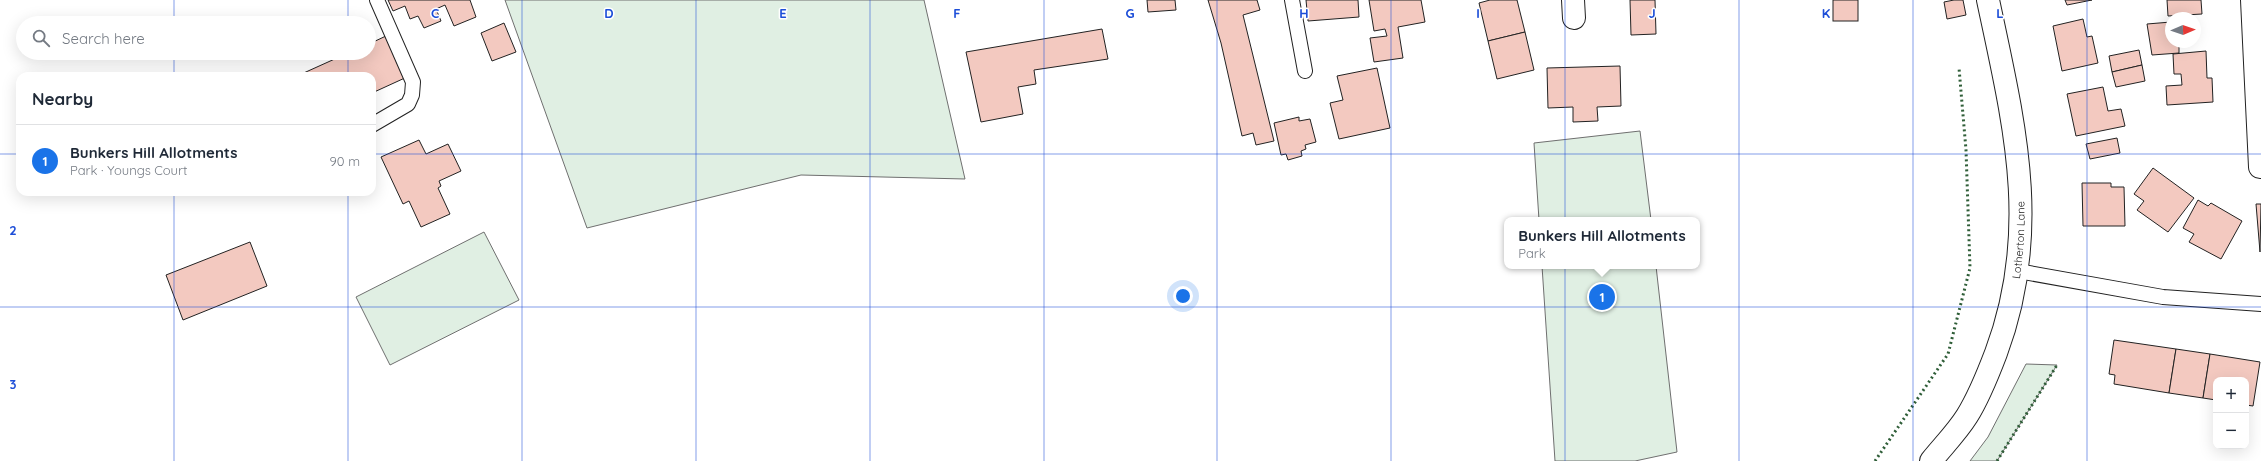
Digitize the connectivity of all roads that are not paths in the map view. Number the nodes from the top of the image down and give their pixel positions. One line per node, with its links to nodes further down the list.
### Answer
1 (377, 0): 6 (lane)
2 (1292, 0): 5 (lane)
3 (1988, 0): 9 (street, Lotherton Lane)
4 (2252, 0): 7 (street)
5 (1305, 71)
6 (376, 123)
7 (2260, 133): 8 (street)
8 (2260, 167)
9 (2018, 271): 10 (lane); 11 (street, Lotherton Lane)
10 (2261, 304)
11 (1931, 461)

